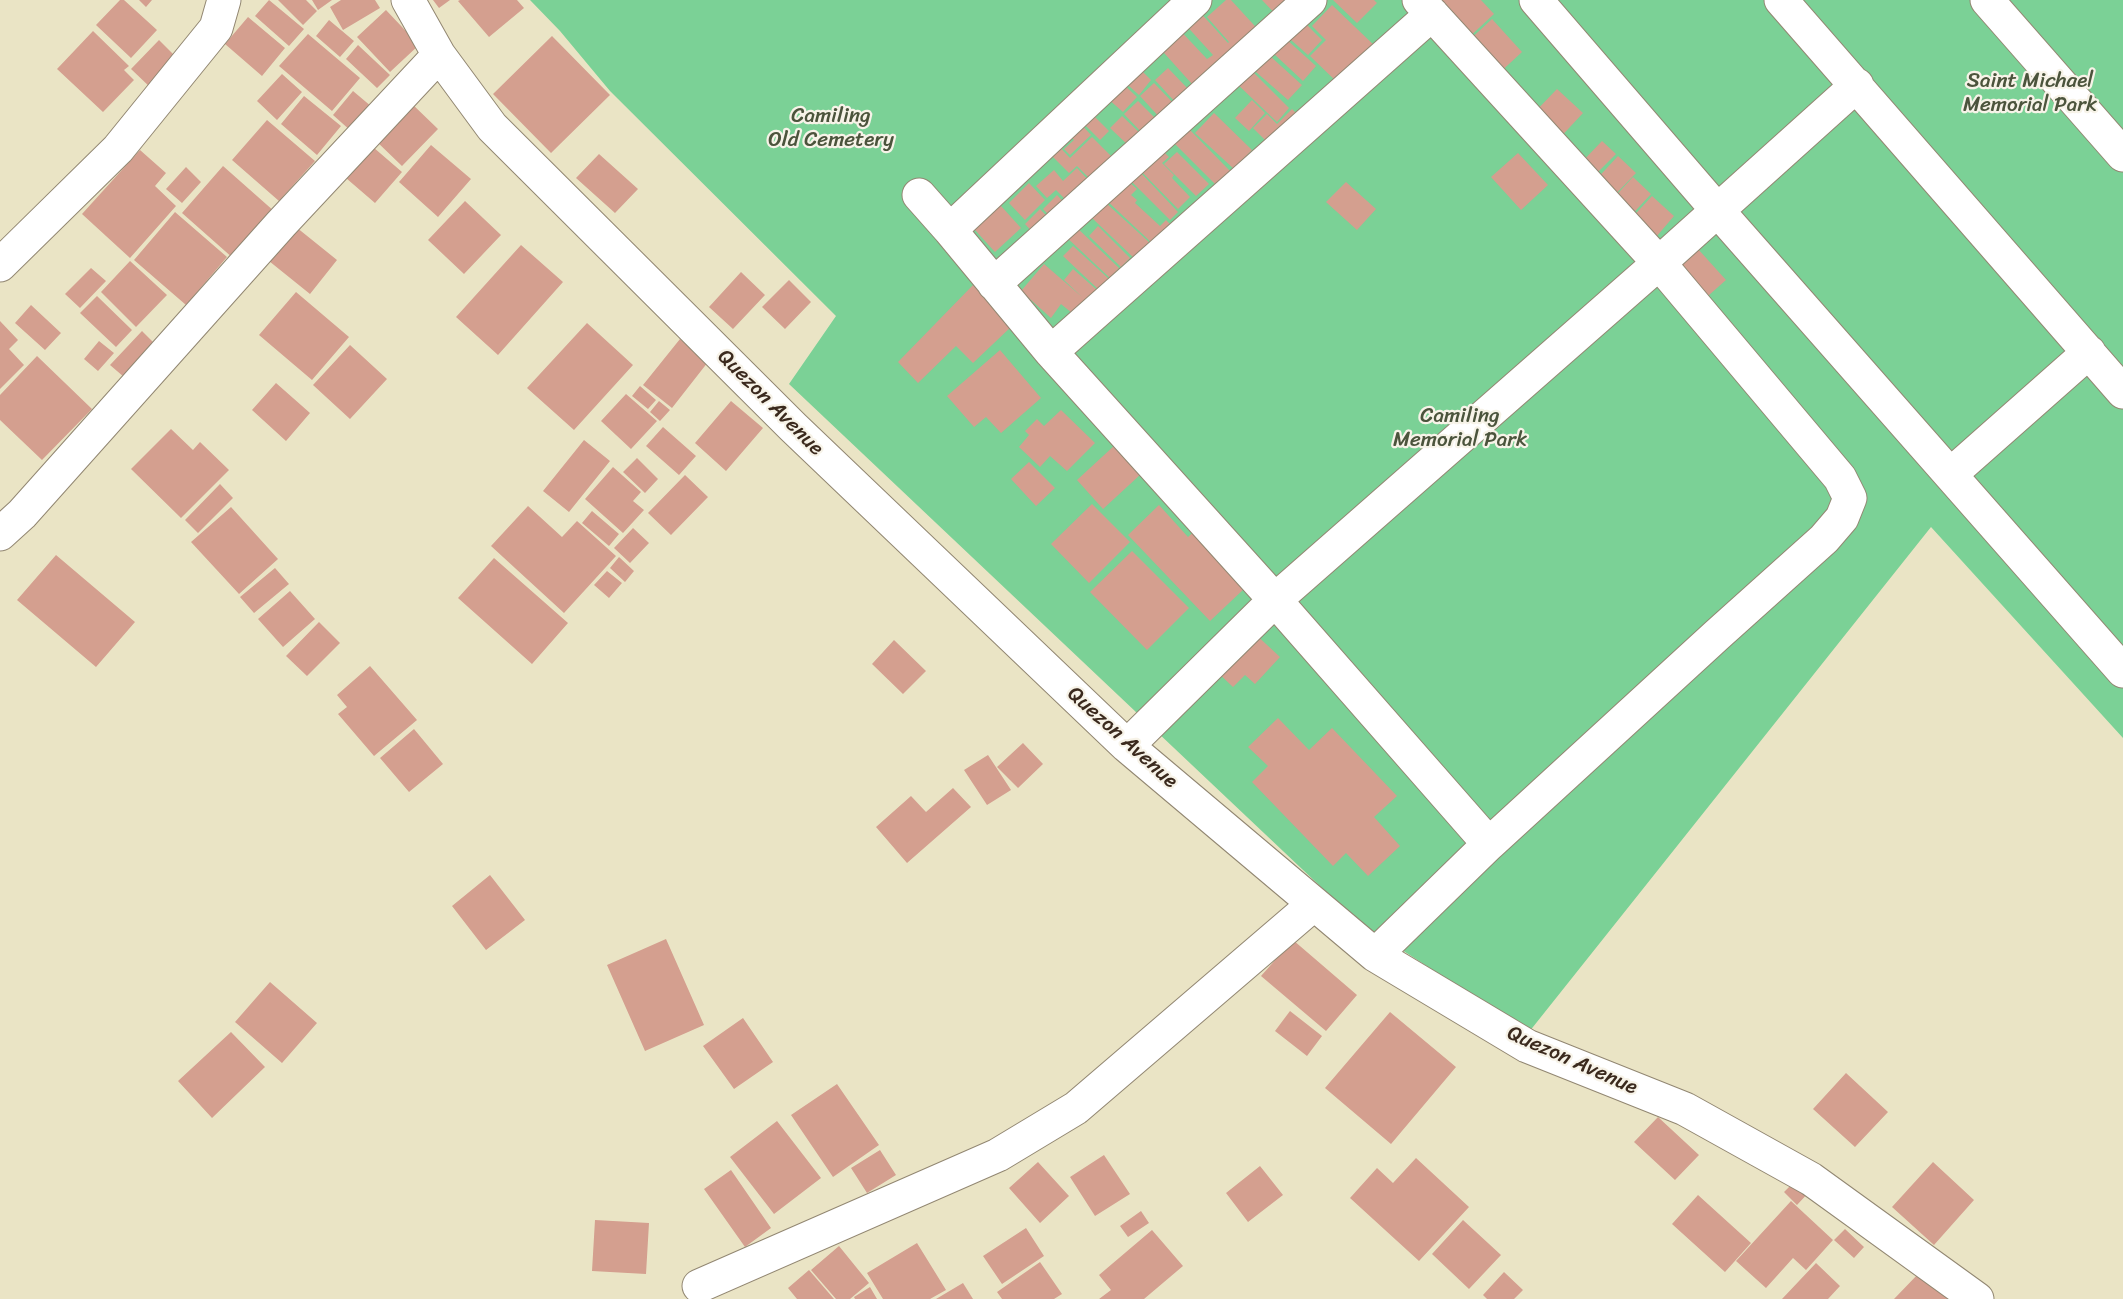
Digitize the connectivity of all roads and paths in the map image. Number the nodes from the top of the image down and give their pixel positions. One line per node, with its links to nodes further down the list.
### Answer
1 (224, 0): 16 (street)
2 (408, 0): 9 (street, Quezon Avenue)
3 (1195, 0): 14 (street)
4 (1310, 0): 17 (street)
5 (1536, 0): 13 (street)
6 (1781, 0): 10 (street)
7 (1988, 0): 11 (street)
8 (1426, 7): 15 (street); 18 (street)
9 (439, 55): 22 (street); 25 (street, Quezon Avenue)
10 (1857, 85): 13 (street); 19 (street)
11 (2123, 155)
12 (919, 195): 14 (street)
13 (1718, 211): 15 (street); 21 (street)
14 (950, 230): 17 (street)
15 (1659, 263): 23 (street); 26 (street)
16 (0, 265)
17 (994, 284): 18 (street)
18 (1051, 352): 23 (street)
19 (2089, 352): 20 (street); 21 (street)
20 (2123, 392)
21 (1951, 474): 24 (street)
22 (0, 534)
23 (1275, 600): 25 (street); 26 (street)
24 (2123, 671)
25 (1127, 746): 27 (street, Quezon Avenue)
26 (1489, 844): 28 (street)
27 (1314, 904): 28 (street, Quezon Avenue); 29 (street)
28 (1375, 955): 30 (street, Quezon Avenue)
29 (699, 1286)
30 (1977, 1299)

